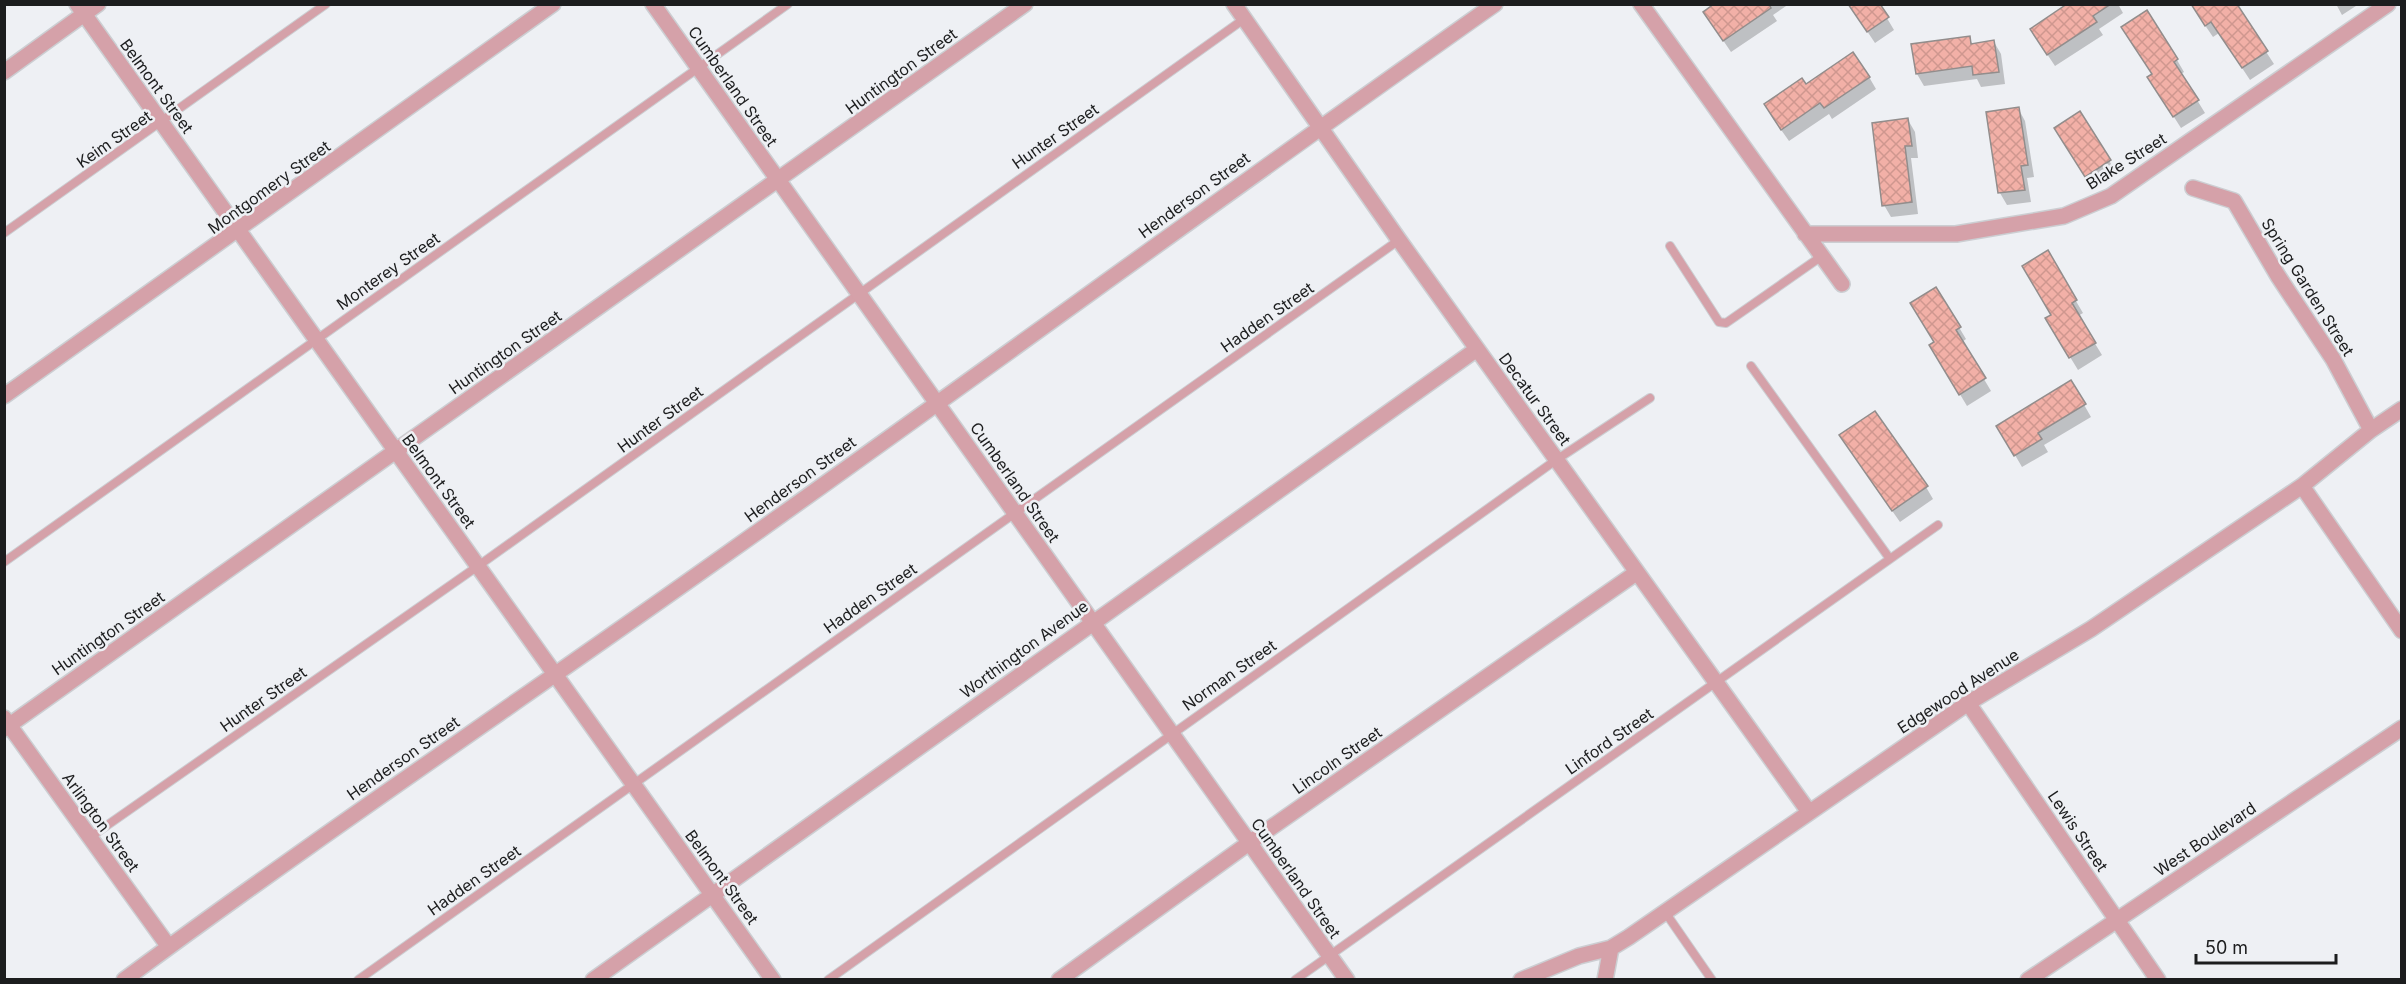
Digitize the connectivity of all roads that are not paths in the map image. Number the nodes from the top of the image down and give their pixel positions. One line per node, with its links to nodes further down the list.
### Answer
1 (98, 4): 11 (street)
2 (326, 4): 15 (lane, Keim Street)
3 (553, 4): 19 (street, Montgomery Street)
4 (653, 4): 13 (street, Cumberland Street)
5 (788, 4): 13 (lane, Monterey Street)
6 (1025, 4): 17 (street, Huntington Street)
7 (1234, 4): 12 (street, Decatur Street)
8 (1495, 4): 16 (street, Henderson Street)
9 (1641, 4): 21 (street)
10 (2388, 4): 21 (street, Blake Street)
11 (80, 10): 14 (street); 15 (street, Belmont Street)
12 (1244, 19): 16 (street, Decatur Street); 26 (lane, Hunter Street)
13 (699, 68): 17 (street, Cumberland Street); 27 (lane, Monterey Street)
14 (4, 72)
15 (161, 122): 19 (street, Belmont Street); 20 (lane, Keim Street)
16 (1320, 127): 22 (street, Decatur Street); 32 (street, Henderson Street)
17 (779, 181): 26 (street, Cumberland Street); 35 (street, Huntington Street)
18 (2193, 188): 34 (street, Spring Garden Street)
19 (238, 231): 27 (street, Belmont Street); 30 (street, Montgomery Street)
20 (4, 233)
21 (1805, 234): 24 (street)
22 (1399, 240): 28 (street, Decatur Street); 38 (lane, Hadden Street)
23 (1670, 246): 24 (lane)
24 (1822, 256): 25 (street)
25 (1842, 284)
26 (858, 293): 32 (street, Cumberland Street); 42 (lane, Hunter Street)
27 (316, 339): 35 (street, Belmont Street); 41 (lane, Monterey Street)
28 (1477, 349): 36 (street, Decatur Street); 44 (street, Worthington Avenue)
29 (1751, 366): 40 (lane)
30 (4, 396)
31 (1650, 398): 36 (lane, Norman Street)
32 (936, 402): 38 (street, Cumberland Street); 46 (street, Henderson Street)
33 (2402, 409): 34 (street, Edgewood Avenue)
34 (2371, 430): 37 (street, Edgewood Avenue)
35 (396, 451): 42 (street, Belmont Street); 49 (street, Huntington Street)
36 (1556, 460): 43 (street, Decatur Street); 51 (lane, Norman Street)
37 (2302, 486): 45 (street); 48 (street, Edgewood Avenue)
38 (1014, 512): 44 (street, Cumberland Street); 52 (lane, Hadden Street)
39 (1938, 525): 40 (lane, Linford Street)
40 (1890, 559): 47 (lane, Linford Street)
41 (4, 562)
42 (478, 566): 46 (street, Belmont Street); 54 (lane, Hunter Street)
43 (1636, 573): 47 (street, Decatur Street); 55 (street, Lincoln Street)
44 (1092, 622): 51 (street, Cumberland Street); 56 (street, Worthington Avenue)
45 (2402, 631)
46 (554, 673): 52 (street, Belmont Street); 59 (street, Henderson Street)
47 (1715, 683): 53 (street, Decatur Street); 61 (lane, Linford Street)
48 (1968, 703): 53 (street, Edgewood Avenue); 58 (street, Lewis Street)
49 (6, 724): 54 (street, Arlington Street)
50 (2402, 728): 58 (street, West Boulevard)
51 (1171, 733): 55 (street, Cumberland Street); 66 (lane, Norman Street)
52 (633, 784): 56 (street, Belmont Street); 63 (lane, Hadden Street)
53 (1809, 812): 57 (street, Edgewood Avenue)
54 (89, 838): 59 (street, Arlington Street)
55 (1250, 843): 61 (street, Cumberland Street); 67 (street, Lincoln Street)
56 (712, 894): 64 (street, Worthington Avenue); 65 (street, Belmont Street)
57 (1665, 912): 60 (street, Edgewood Avenue); 72 (lane)
58 (2117, 919): 73 (street, West Boulevard); 74 (street, Lewis Street)
59 (169, 947): 62 (street, Henderson Street)
60 (1611, 948): 70 (street, Edgewood Avenue); 71 (street)
61 (1329, 955): 68 (lane, Linford Street); 69 (street, Cumberland Street)
62 (124, 980)
63 (358, 980)
64 (593, 980)
65 (773, 980)
66 (828, 980)
67 (1059, 980)
68 (1295, 980)
69 (1347, 980)
70 (1521, 980)
71 (1605, 980)
72 (1712, 980)
73 (2028, 980)
74 (2158, 980)

